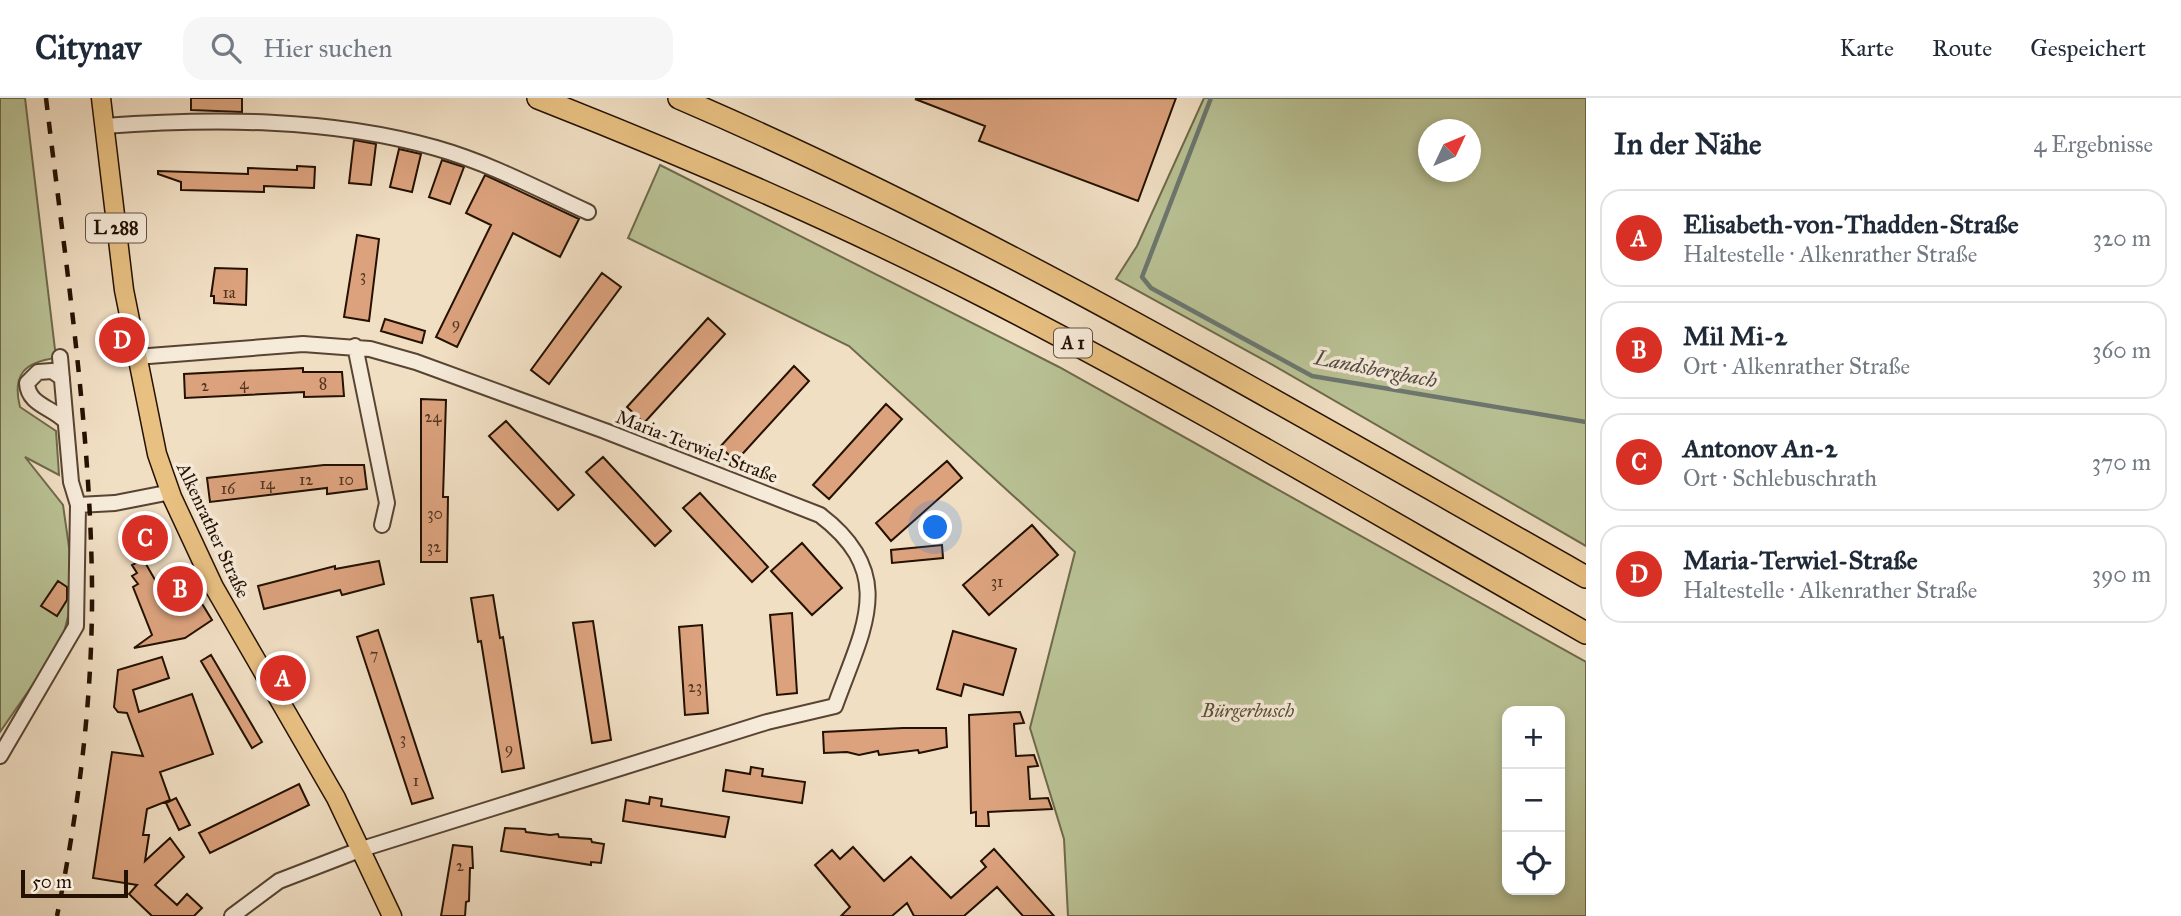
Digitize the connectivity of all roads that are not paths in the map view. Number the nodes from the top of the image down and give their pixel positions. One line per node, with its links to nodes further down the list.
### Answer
1 (101, 98): 4 (main road, Alkenrather Straße / L 288)
2 (538, 98): 15 (highway, A 1)
3 (679, 98): 14 (highway, A 1)
4 (104, 126): 5 (street); 8 (main road, Alkenrather Straße / L 288)
5 (588, 212)
6 (355, 346): 8 (street, Maria-Terwiel-Straße); 13 (street); 17 (street, Maria-Terwiel-Straße)
7 (60, 357): 9 (street)
8 (136, 357): 11 (main road, Alkenrather Straße / L 288)
9 (62, 378): 10 (street); 10 (street)
10 (65, 421): 12 (street)
11 (171, 492): 12 (street); 17 (main road, Alkenrather Straße / L 288)
12 (78, 505): 16 (street)
13 (382, 525)
14 (1586, 577)
15 (1586, 633)
16 (0, 756)
17 (362, 849): 18 (street); 19 (main road, Alkenrather Straße / L 288)
18 (232, 916)
19 (392, 916)

